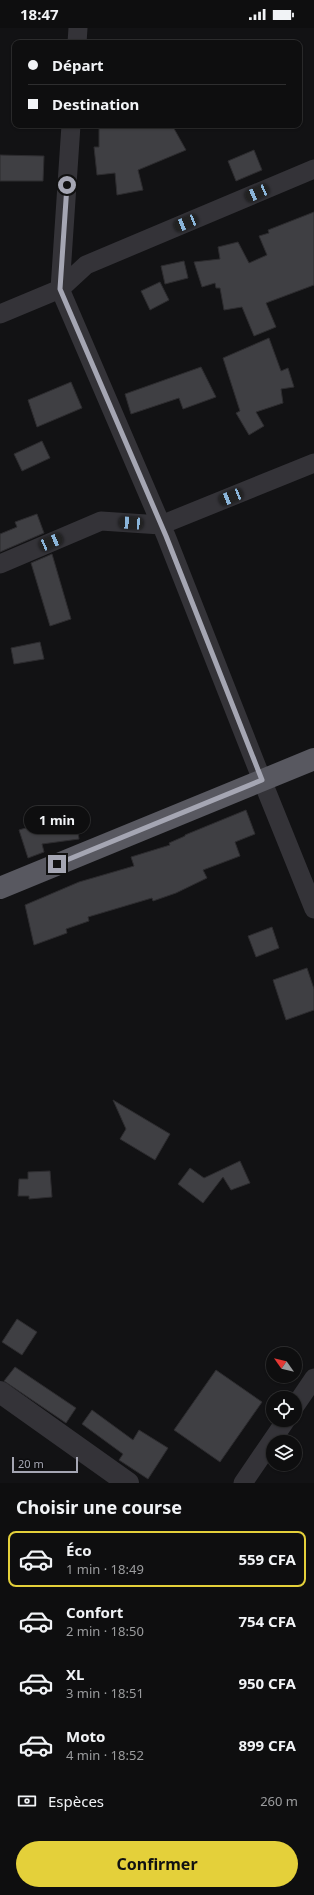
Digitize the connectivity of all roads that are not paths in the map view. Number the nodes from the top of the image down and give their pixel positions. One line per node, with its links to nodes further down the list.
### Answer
1 (78, 28): 2 (street)
2 (77, 40)
3 (71, 128): 5 (street)
4 (314, 170): 5 (street)
5 (60, 289): 6 (street); 8 (street)
6 (0, 314)
7 (314, 463): 8 (street)
8 (161, 525): 9 (street); 11 (street)
9 (0, 564)
10 (314, 759): 11 (highway)
11 (262, 780): 12 (highway); 13 (street)
12 (0, 888)
13 (314, 909)
14 (314, 1378): 16 (street)
15 (0, 1392): 18 (street)
16 (302, 1396)
17 (281, 1427): 19 (street)
18 (128, 1483)
19 (243, 1483)

